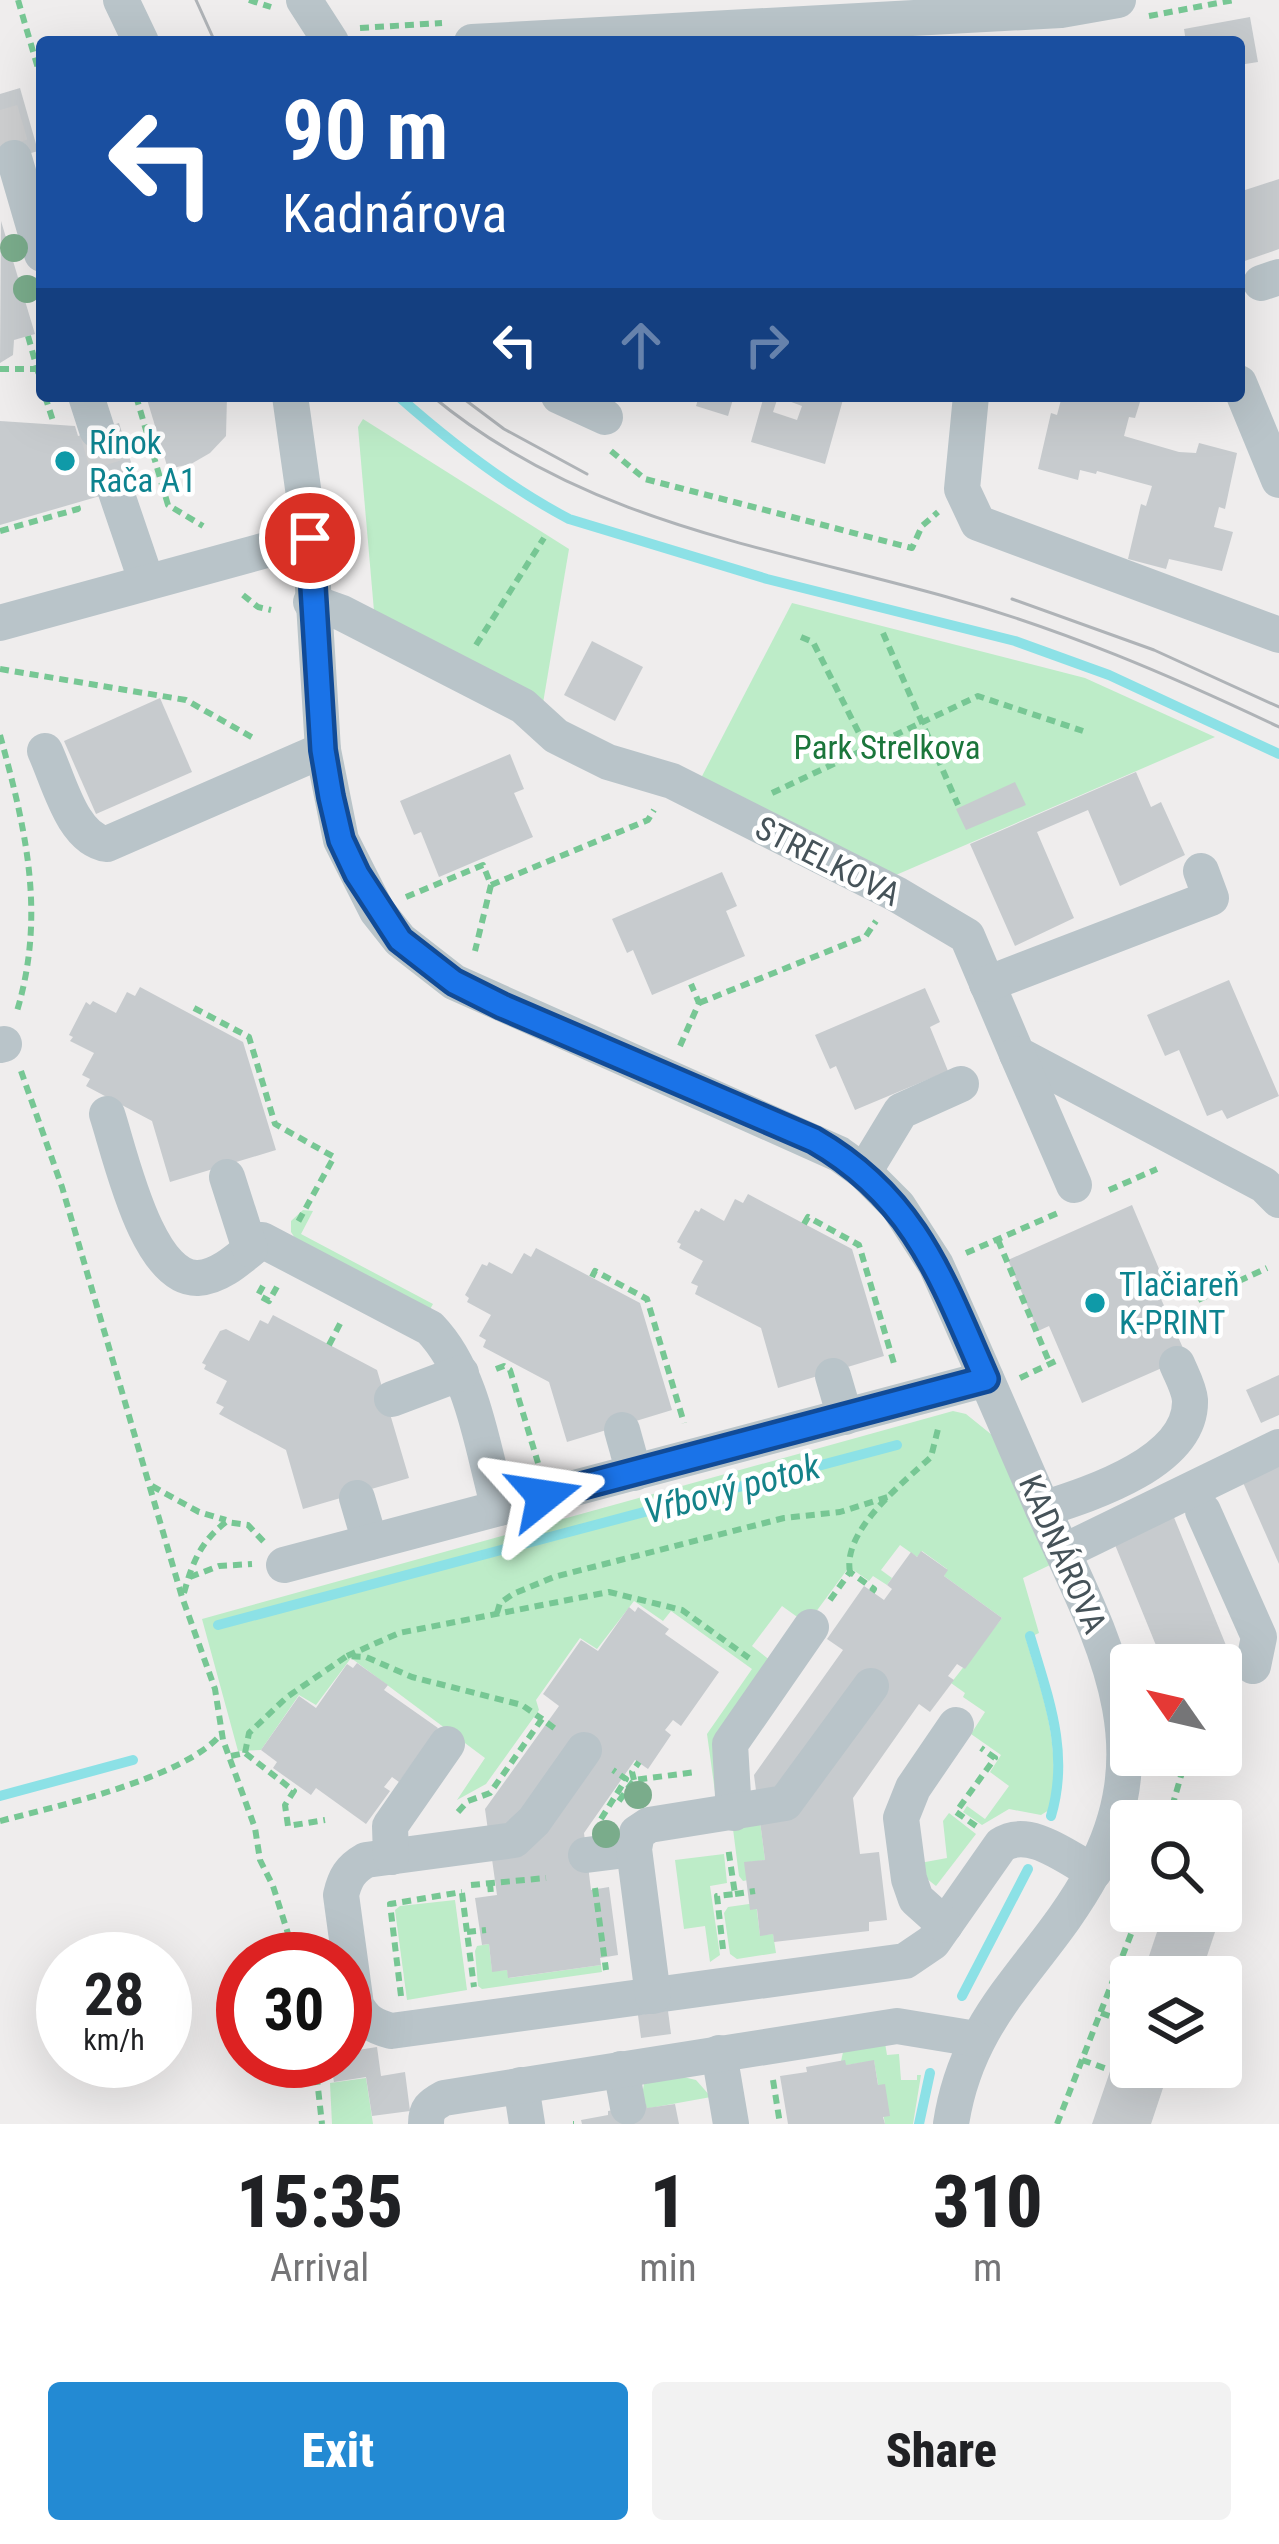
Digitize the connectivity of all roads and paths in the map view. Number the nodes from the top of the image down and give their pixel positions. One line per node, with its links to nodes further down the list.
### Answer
1 (18, 0): 8 (path)
2 (121, 0): 5 (street)
3 (304, 0): 6 (street)
4 (1118, 0): 7 (street)
5 (137, 36)
6 (327, 36)
7 (582, 36)
8 (36, 62)
9 (14, 158): 10 (street)
10 (36, 233)
11 (28, 336): 12 (path)
12 (36, 365)
13 (0, 369): 14 (path)
14 (36, 369)
15 (1245, 397): 23 (street)
16 (47, 402): 21 (path)
17 (138, 402): 27 (path)
18 (291, 402): 29 (street, KADNÁROVA)
19 (567, 402): 22 (street)
20 (970, 402): 24 (street)
21 (54, 424)
22 (600, 427): 24 (path)
23 (1279, 480)
24 (962, 489): 36 (street)
25 (116, 492): 31 (street)
26 (76, 503): 28 (path)
27 (203, 526)
28 (0, 531)
29 (310, 538): 31 (street); 33 (street, KADNÁROVA)
30 (544, 538): 39 (path)
31 (146, 580): 35 (street)
32 (239, 590): 34 (path)
33 (311, 602): 46 (street, KADNÁROVA); 57 (street, STRELKOVA)
34 (271, 610)
35 (0, 623)
36 (1278, 630)
37 (883, 633): 41 (path)
38 (801, 637): 45 (path)
39 (468, 658)
40 (0, 669): 44 (path)
41 (921, 722): 42 (path); 45 (path); 49 (path)
42 (1083, 731)
43 (0, 735): 60 (path)
44 (269, 747)
45 (866, 747): 48 (path)
46 (323, 750): 47 (street); 65 (street, KADNÁROVA)
47 (46, 751)
48 (768, 795)
49 (958, 805)
50 (648, 820): 52 (path)
51 (1201, 871): 57 (street)
52 (491, 885): 53 (path); 55 (path)
53 (397, 901)
54 (866, 936): 58 (path)
55 (471, 967)
56 (691, 984): 58 (path)
57 (987, 984): 61 (street, STRELKOVA)
58 (699, 1004): 62 (path)
59 (194, 1008): 70 (path)
60 (2, 1044): 95 (path)
61 (1017, 1054): 67 (street, STRELKOVA); 68 (street)
62 (674, 1060)
63 (961, 1084): 65 (street)
64 (106, 1114): 70 (street)
65 (864, 1172): 85 (street, KADNÁROVA)
66 (227, 1177): 70 (street)
67 (1074, 1185)
68 (1278, 1197)
69 (804, 1224): 86 (path)
70 (266, 1250): 74 (path); 83 (street)
71 (957, 1257): 81 (path)
72 (1267, 1268): 75 (path)
73 (592, 1277): 91 (path)
74 (296, 1291)
75 (1198, 1300)
76 (328, 1308): 77 (path)
77 (344, 1316): 78 (path); 79 (path)
78 (362, 1326)
79 (329, 1345)
80 (1060, 1359): 81 (path)
81 (1050, 1364): 85 (path)
82 (1177, 1364): 99 (street)
83 (472, 1373): 87 (street); 94 (path); 98 (street)
84 (833, 1376): 88 (street)
85 (999, 1381): 88 (street); 99 (street, KADNÁROVA)
86 (900, 1382)
87 (392, 1399)
88 (845, 1417): 93 (street)
89 (622, 1430): 93 (street)
90 (937, 1431): 96 (path)
91 (689, 1438)
92 (1279, 1447): 103 (street)
93 (634, 1473): 98 (street)
94 (542, 1475)
95 (150, 1483): 101 (path); 108 (path)
96 (888, 1497): 105 (path); 109 (path)
97 (357, 1498): 102 (street)
98 (499, 1508): 102 (street)
99 (1043, 1509): 103 (street, KADNÁROVA)
100 (1203, 1511): 112 (street)
101 (237, 1522): 104 (path); 106 (path)
102 (370, 1542): 104 (street)
103 (1063, 1552): 113 (street, KADNÁROVA)
104 (272, 1560): 106 (path)
105 (850, 1573): 107 (path); 110 (path)
106 (188, 1580): 108 (path)
107 (872, 1592)
108 (184, 1602): 118 (path)
109 (497, 1613): 111 (path); 114 (path)
110 (815, 1621): 129 (street)
111 (347, 1656): 116 (path); 121 (path)
112 (1262, 1663)
113 (1110, 1664)
114 (763, 1667)
115 (872, 1686): 129 (street)
116 (542, 1719)
117 (956, 1725): 143 (street)
118 (222, 1733): 122 (path); 132 (path)
119 (447, 1744): 134 (street)
120 (584, 1750): 134 (street)
121 (245, 1753): 122 (path); 131 (path)
122 (230, 1756): 145 (path)
123 (994, 1758): 128 (path)
124 (639, 1762): 127 (path)
125 (711, 1770): 127 (path)
126 (1125, 1776): 136 (street, KADNÁROVA)
127 (630, 1779): 130 (path)
128 (956, 1812)
129 (729, 1814): 133 (street); 141 (path)
130 (604, 1816)
131 (325, 1820)
132 (0, 1821)
133 (634, 1849): 135 (street); 151 (street)
134 (391, 1857): 151 (street)
135 (591, 1872): 148 (path)
136 (1094, 1872): 143 (street); 155 (street, KADNÁROVA)
137 (546, 1878): 138 (path)
138 (490, 1883): 140 (path); 142 (path)
139 (755, 1891): 141 (path)
140 (462, 1892): 146 (path); 152 (path)
141 (735, 1894): 149 (path)
142 (491, 1895)
143 (945, 1925): 151 (street)
144 (487, 1930): 146 (path)
145 (287, 1932)
146 (467, 1932): 150 (path)
147 (1132, 1932): 153 (path)
148 (604, 1957)
149 (725, 1965)
150 (476, 1996)
151 (652, 1996)
152 (402, 2006)
153 (1101, 2013): 154 (path); 157 (path)
154 (1110, 2016)
155 (976, 2039): 156 (street); 169 (street, KADNÁROVA)
156 (719, 2053): 158 (street); 168 (street)
157 (1082, 2060): 159 (path); 170 (path)
158 (622, 2069): 161 (street); 163 (street)
159 (1110, 2070)
160 (773, 2078): 164 (path)
161 (521, 2085): 166 (street); 167 (street)
162 (318, 2088): 165 (path)
163 (628, 2107)
164 (782, 2120)
165 (322, 2124)
166 (426, 2124)
167 (527, 2124)
168 (730, 2124)
169 (951, 2124)
170 (1058, 2124)

